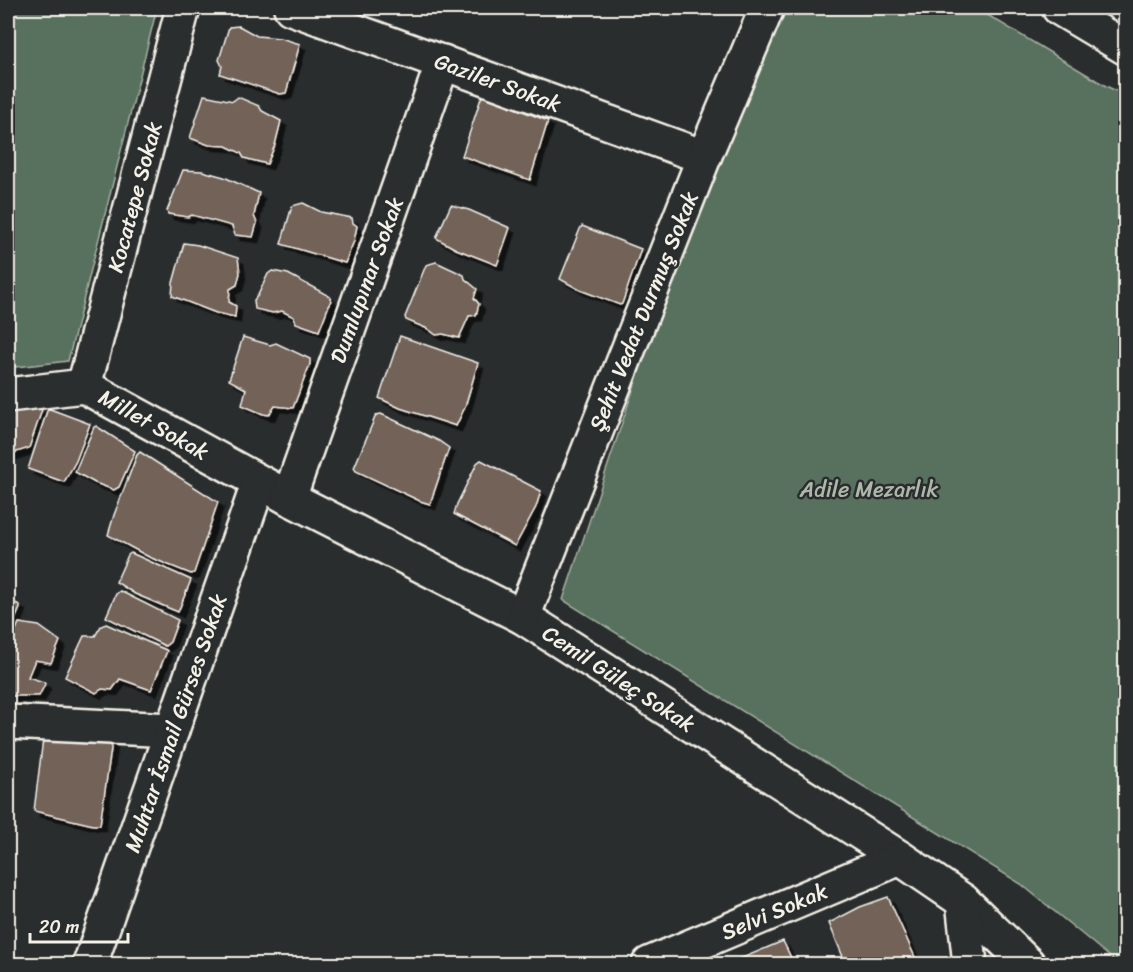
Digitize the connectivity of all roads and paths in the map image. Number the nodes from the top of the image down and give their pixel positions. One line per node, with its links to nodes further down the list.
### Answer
1 (183, 8): 8 (street, Kocatepe Sokak)
2 (291, 8): 6 (street, Gaziler Sokak)
3 (767, 8): 7 (street, Şehit Vedat Durmuş Sokak)
4 (1059, 8): 5 (street)
5 (1125, 48)
6 (443, 62): 7 (street, Gaziler Sokak); 11 (street, Dumlupınar Sokak)
7 (704, 157): 12 (street, Şehit Vedat Durmuş Sokak)
8 (84, 386): 9 (street, Millet Sokak); 10 (street, Millet Sokak)
9 (8, 395)
10 (259, 482): 11 (street, Cemil Güleç Sokak); 14 (street, Muhtar İsmail Gürses Sokak)
11 (289, 498): 12 (street, Cemil Güleç Sokak)
12 (523, 617): 15 (street, Cemil Güleç Sokak)
13 (8, 722): 14 (street)
14 (172, 730): 17 (street, Muhtar İsmail Gürses Sokak)
15 (900, 858): 16 (street, Cemil Güleç Sokak); 18 (street, Selvi Sokak)
16 (963, 901): 19 (street); 20 (street, Cemil Güleç Sokak)
17 (90, 964)
18 (649, 964)
19 (970, 964)
20 (1028, 964)

